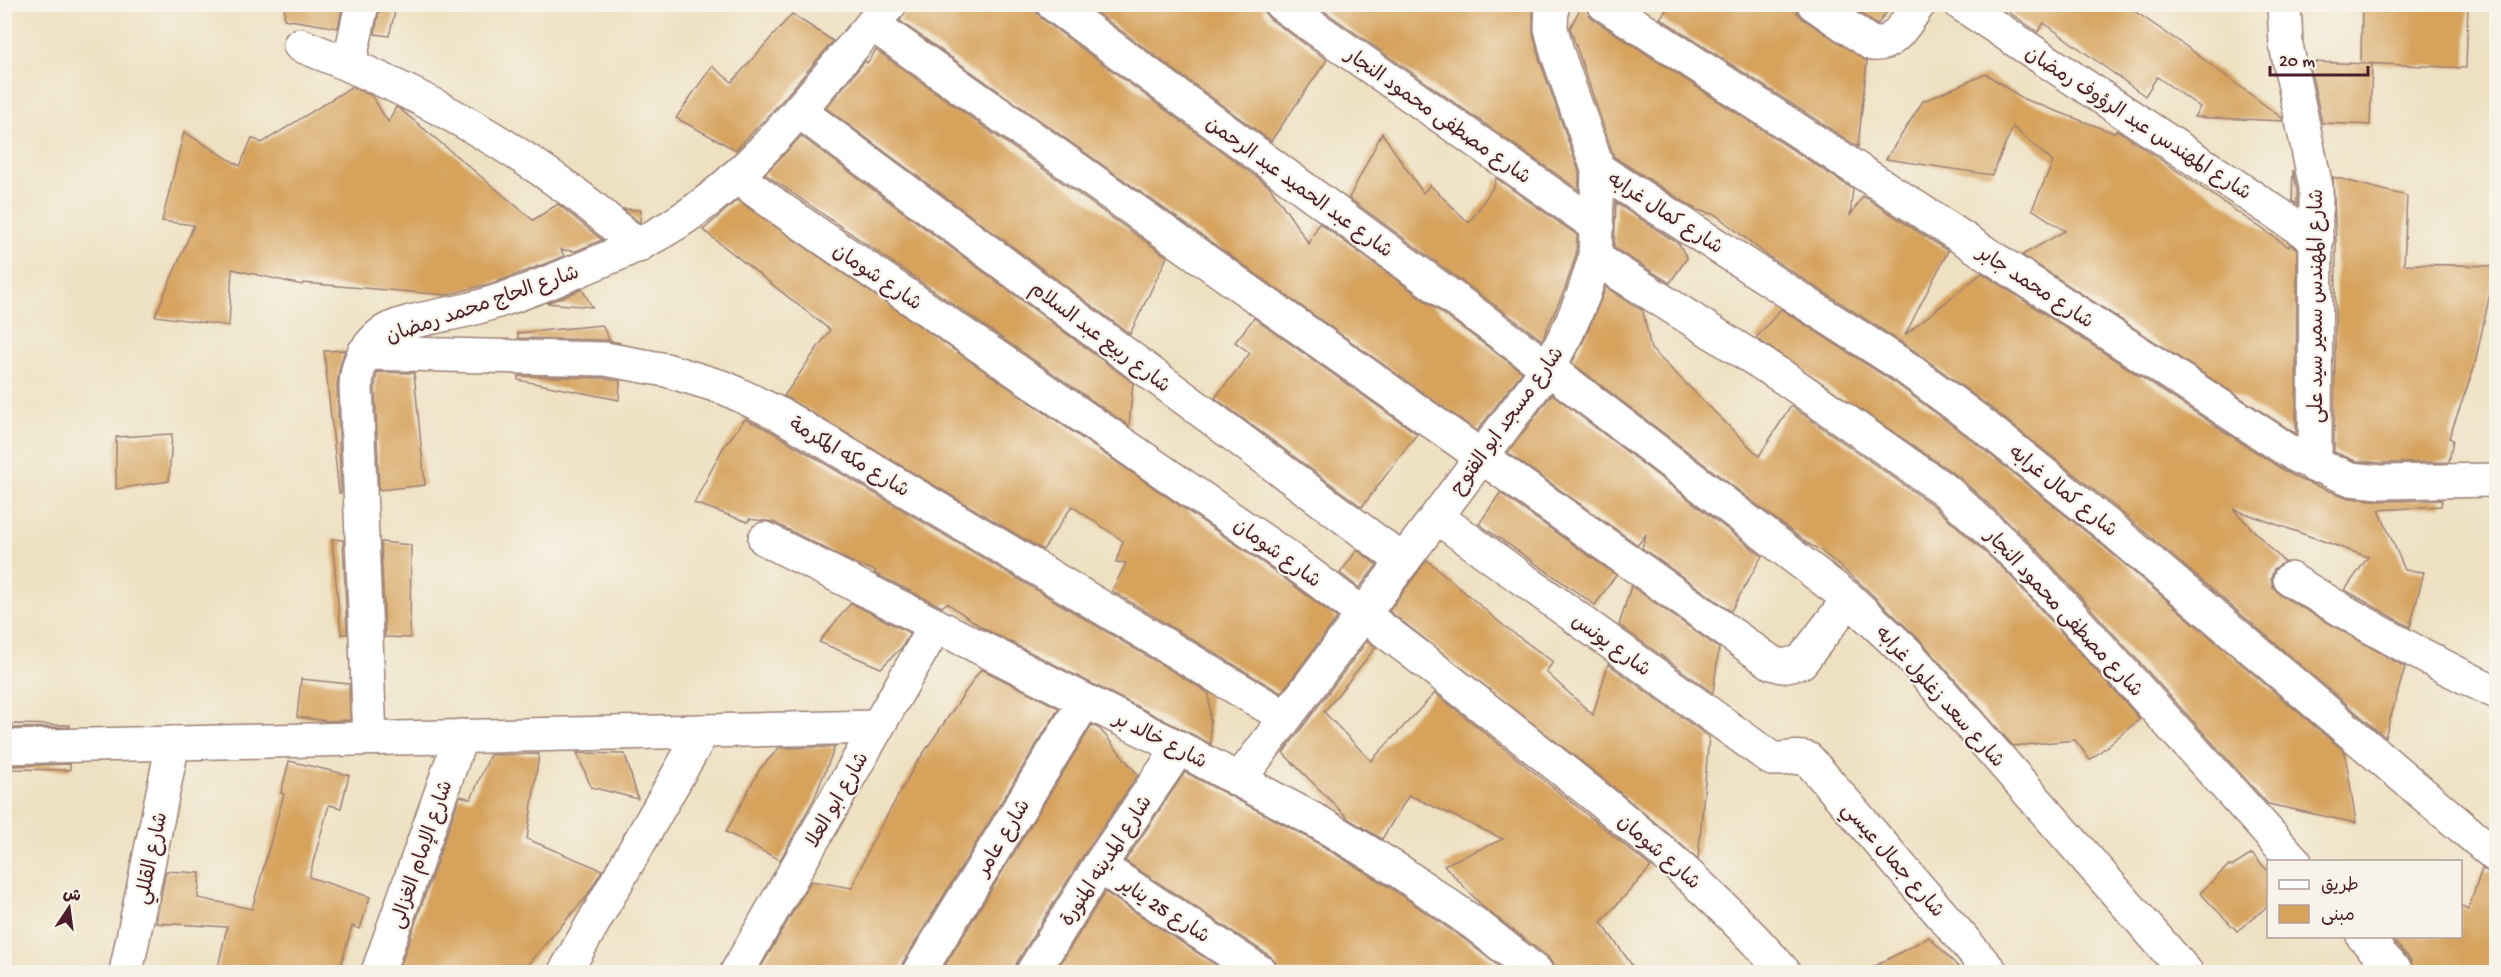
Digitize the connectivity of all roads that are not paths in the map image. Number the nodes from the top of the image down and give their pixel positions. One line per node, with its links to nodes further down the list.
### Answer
1 (362, 4): 12 (street)
2 (1053, 4): 21 (street, شارع عبد الحميد عبد الرحمن)
3 (1281, 4): 16 (street, شارع مصطفى محمود النجار)
4 (1552, 4): 14 (street, شارع مسجد ابو الفتوح)
5 (1604, 4): 23 (street, شارع محمد جابر)
6 (1814, 4): 7 (street)
7 (1919, 4)
8 (1961, 4): 17 (street, شارع المهندس عبد الرؤوف رمضان)
9 (2284, 4): 17 (street, شارع المهندس سمير سيد على)
10 (881, 14): 13 (street, شارع الحاج محمد رمضان); 22 (street)
11 (300, 45): 12 (street)
12 (349, 64): 18 (street)
13 (798, 111): 15 (street, شارع الحاج محمد رمضان); 27 (street, شارع ربيع عبد السلام)
14 (1598, 169): 16 (street, شارع مسجد ابو الفتوح); 44 (street, شارع كمال غرابه)
15 (736, 176): 18 (street, شارع الحاج محمد رمضان); 30 (street, شارع شومان)
16 (1597, 226): 19 (street, شارع مسجد ابو الفتوح)
17 (2317, 240): 23 (street, شارع المهندس سمير سيد على)
18 (638, 246): 20 (street, شارع الحاج محمد رمضان)
19 (1595, 258): 21 (street, شارع مسجد ابو الفتوح); 45 (street, شارع مصطفى محمود النجار)
20 (364, 353): 34 (street, شارع مكه المكرمة); 38 (street, شارع الحاج محمد رمضان)
21 (1548, 368): 22 (street, شارع مسجد ابو الفتوح); 29 (street, شارع سعد زغلول غرابه)
22 (1481, 457): 25 (street, شارع مسجد ابو الفتوح); 29 (street)
23 (2315, 466): 24 (street, شارع محمد جابر)
24 (2496, 480)
25 (1437, 517): 27 (street, شارع مسجد ابو الفتوح); 42 (street, شارع يونس)
26 (765, 539): 31 (street, شارع خالد بر)
27 (1403, 561): 30 (street, شارع مسجد ابو الفتوح)
28 (2290, 579): 32 (street)
29 (1849, 599): 58 (street, شارع سعد زغلول غرابه)
30 (1363, 614): 34 (street, شارع مسجد ابو الفتوح); 56 (street, شارع شومان)
31 (936, 625): 33 (street, شارع خالد بر); 35 (street, شارع ابو العلا)
32 (2496, 693)
33 (1085, 701): 41 (street, شارع خالد بر); 52 (street, شارع عامر)
34 (1286, 717): 43 (street, شارع مسجد ابو الفتوح)
35 (877, 727): 36 (street); 51 (street, شارع ابو العلا)
36 (703, 731): 37 (street); 50 (street)
37 (461, 736): 38 (street); 49 (street, شارع الإمام الغزالى)
38 (370, 738): 39 (street)
39 (173, 743): 40 (street); 48 (street, شارع القللي)
40 (4, 747)
41 (1179, 748): 43 (street, شارع خالد بر); 46 (street, شارع المدينه المنورة)
42 (1790, 758): 57 (street, شارع جمال عيسي)
43 (1239, 780): 55 (street, شارع خالد بر)
44 (2496, 856)
45 (2294, 860)
46 (1099, 866): 53 (street, شارع المدينه المنورة); 54 (street, شارع 25 يناير)
47 (2365, 938): 59 (street)
48 (126, 972)
49 (378, 972)
50 (565, 972)
51 (736, 972)
52 (919, 972)
53 (1033, 972)
54 (1260, 972)
55 (1536, 972)
56 (1784, 972)
57 (1991, 972)
58 (2186, 972)
59 (2396, 972)

